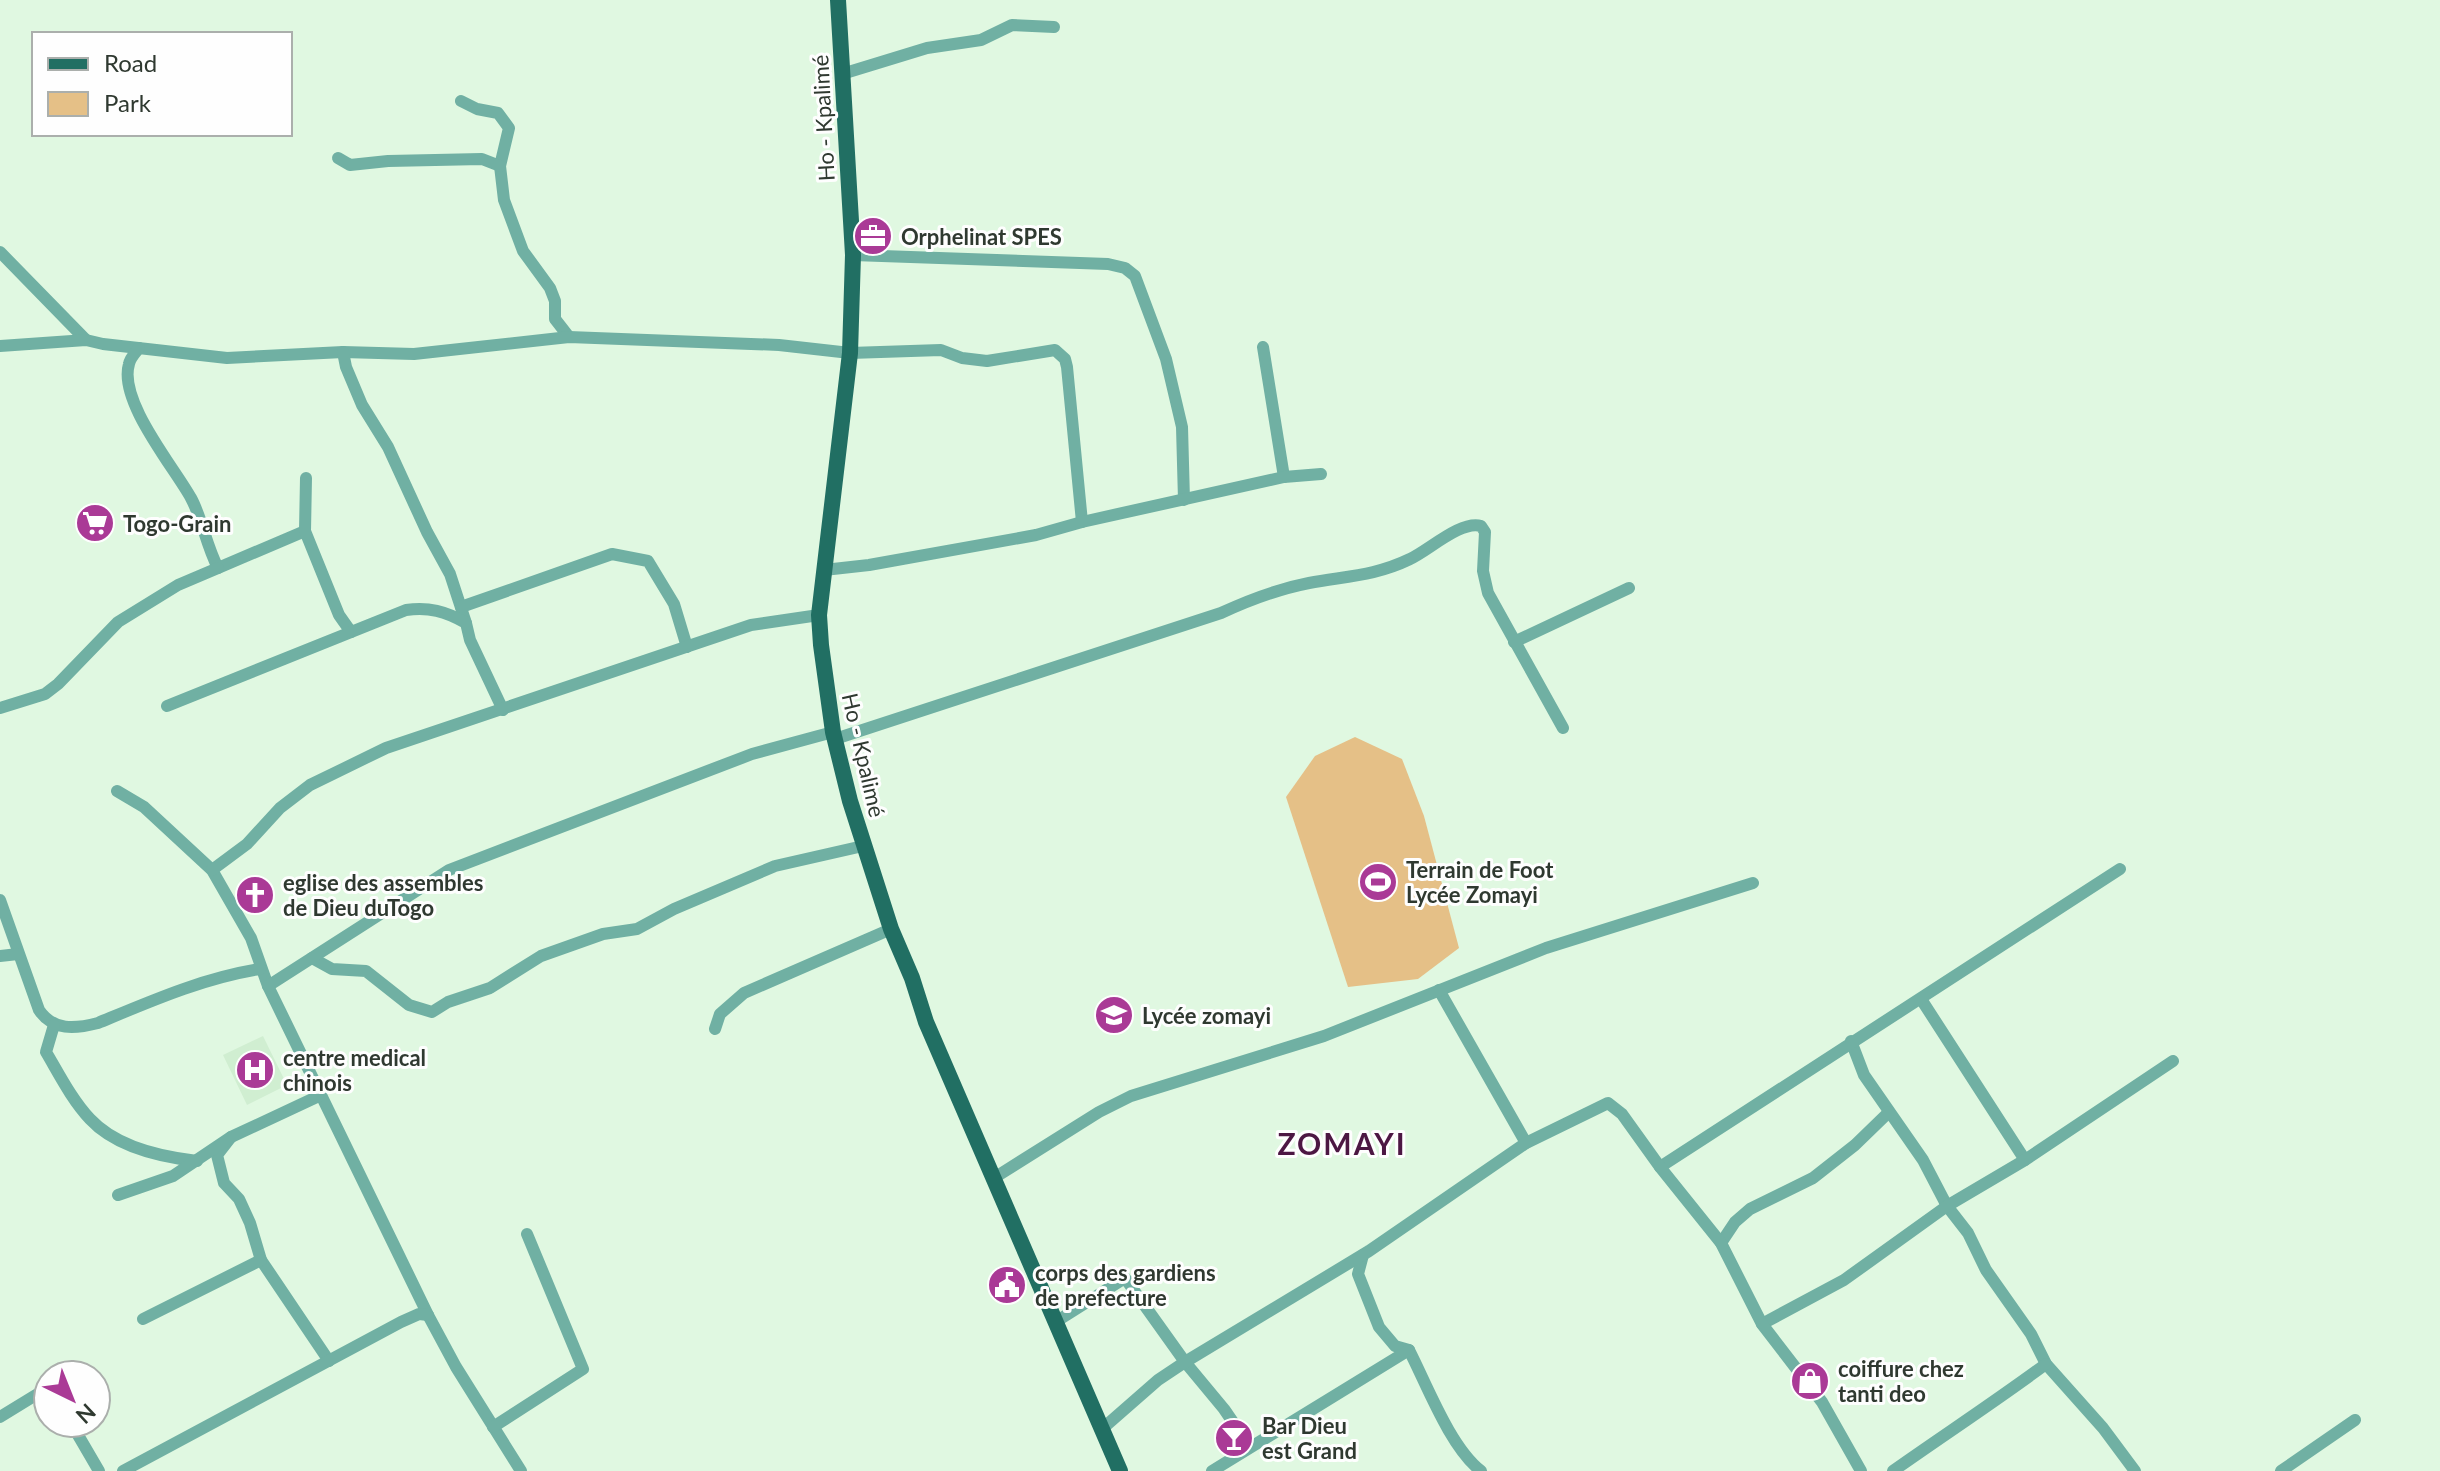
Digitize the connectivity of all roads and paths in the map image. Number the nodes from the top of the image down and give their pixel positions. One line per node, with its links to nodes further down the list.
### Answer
1 (838, 0): 3 (main road, Ho - Kpalimé)
2 (1054, 27): 3 (street)
3 (842, 74): 8 (main road, Ho - Kpalimé)
4 (461, 101): 6 (street)
5 (338, 158): 6 (street)
6 (500, 166): 9 (street)
7 (0, 252): 10 (street)
8 (853, 255): 15 (main road, Ho - Kpalimé); 19 (street)
9 (569, 337): 14 (street); 15 (street)
10 (86, 340): 11 (street); 13 (street)
11 (0, 346)
12 (1263, 347): 17 (street)
13 (139, 348): 14 (street); 22 (street)
14 (343, 352): 25 (street)
15 (850, 353): 20 (street); 23 (main road, Ho - Kpalimé)
16 (1321, 474): 17 (street)
17 (1284, 477): 19 (street)
18 (306, 478): 21 (street)
19 (1184, 500): 20 (street)
20 (1082, 522): 23 (street)
21 (305, 531): 22 (street); 28 (street)
22 (218, 568): 32 (street)
23 (824, 570): 26 (main road, Ho - Kpalimé)
24 (1629, 588): 29 (street)
25 (461, 607): 27 (street); 30 (street)
26 (819, 615): 30 (street); 35 (main road, Ho - Kpalimé)
27 (466, 623): 28 (street); 33 (street)
28 (351, 632): 31 (street)
29 (1514, 642): 34 (street); 35 (street)
30 (687, 647): 33 (street)
31 (167, 706)
32 (0, 708)
33 (503, 710): 39 (street)
34 (1563, 728)
35 (834, 735): 37 (main road, Ho - Kpalimé); 45 (street)
36 (117, 791): 39 (street)
37 (863, 846): 42 (main road, Ho - Kpalimé); 45 (street)
38 (2120, 869): 49 (street)
39 (212, 870): 46 (street)
40 (1753, 883): 48 (street)
41 (0, 900): 43 (street)
42 (891, 929): 51 (street); 61 (main road, Ho - Kpalimé)
43 (18, 954): 44 (street); 50 (street)
44 (0, 956)
45 (312, 958): 47 (street)
46 (260, 969): 47 (street); 50 (street)
47 (268, 986): 54 (street)
48 (1439, 990): 57 (street); 61 (street)
49 (1921, 999): 52 (street); 58 (street)
50 (54, 1025): 59 (street)
51 (715, 1029)
52 (1851, 1041): 55 (street); 60 (street)
53 (2173, 1061): 58 (street)
54 (321, 1095): 56 (street); 68 (street)
55 (1889, 1112): 63 (street); 65 (street)
56 (231, 1137): 59 (street); 67 (street)
57 (1526, 1143): 60 (street); 66 (street)
58 (2025, 1160): 63 (street)
59 (197, 1161): 62 (street)
60 (1660, 1167): 65 (street)
61 (994, 1178): 70 (main road, Ho - Kpalimé)
62 (118, 1195)
63 (1947, 1206): 71 (street); 75 (street)
64 (527, 1234): 79 (street)
65 (1721, 1243): 71 (street)
66 (1363, 1255): 72 (street); 74 (street)
67 (261, 1260): 69 (street); 73 (street)
68 (428, 1315): 73 (street); 79 (street)
69 (143, 1319)
70 (1057, 1321): 74 (street); 80 (main road, Ho - Kpalimé)
71 (1762, 1324): 89 (street)
72 (1409, 1350): 82 (street); 83 (street)
73 (329, 1361): 85 (street)
74 (1185, 1362): 80 (street); 82 (street)
75 (2046, 1364): 90 (street); 91 (street)
76 (32, 1397): 77 (street)
77 (0, 1417)
78 (2355, 1420): 92 (street)
79 (493, 1427): 86 (street)
80 (1102, 1429): 87 (main road, Ho - Kpalimé)
81 (80, 1439): 84 (street)
82 (1250, 1447): 88 (street)
83 (1476, 1470)
84 (99, 1471)
85 (123, 1471)
86 (521, 1471)
87 (1120, 1471)
88 (1212, 1471)
89 (1861, 1471)
90 (1893, 1471)
91 (2135, 1471)
92 (2281, 1471)

